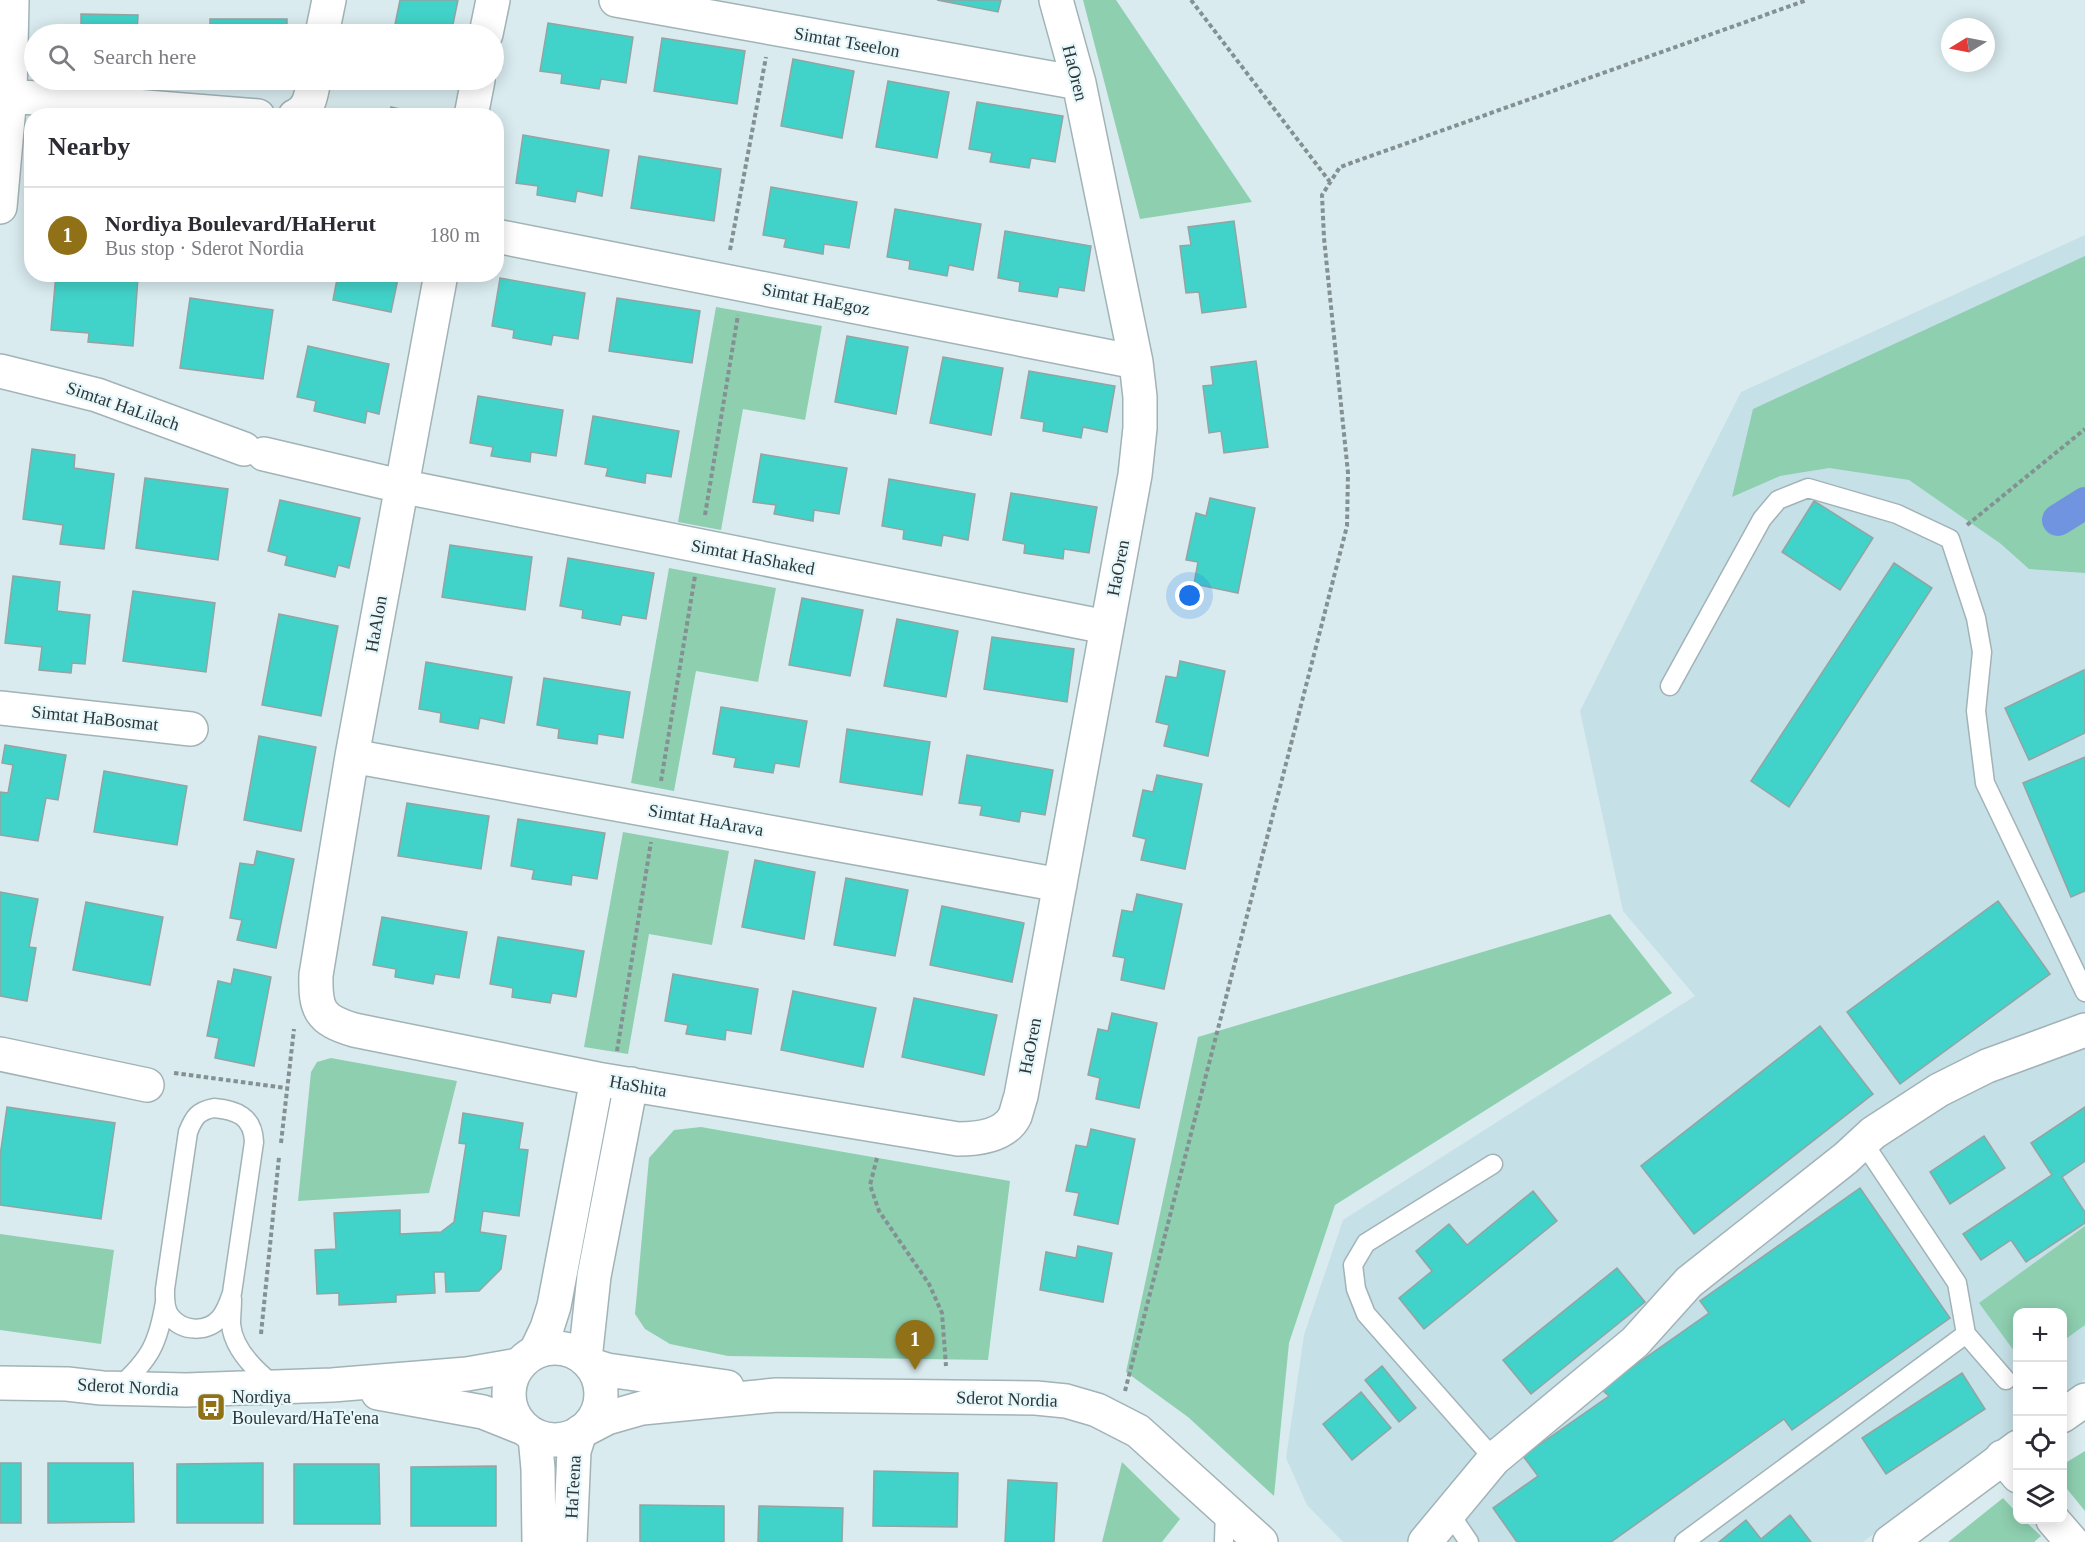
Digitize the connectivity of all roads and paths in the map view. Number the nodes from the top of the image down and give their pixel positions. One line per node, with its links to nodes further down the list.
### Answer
1 (12, 0): 14 (street)
2 (329, 0): 8 (street)
3 (493, 0): 9 (street)
4 (616, 0): 10 (street, Simtat Tseelon)
5 (1056, 0): 11 (street, HaOren)
6 (1191, 0): 18 (path)
7 (1807, 0): 18 (path)
8 (324, 24)
9 (488, 24)
10 (771, 28): 11 (street, Simtat Tseelon); 22 (path)
11 (1079, 83): 23 (street, HaOren)
12 (312, 90): 16 (street)
13 (476, 90): 17 (street)
14 (10, 96): 15 (street); 19 (street)
15 (159, 108)
16 (304, 108)
17 (473, 108)
18 (1330, 183): 63 (path)
19 (0, 207)
20 (504, 238): 22 (street, Simtat HaEgoz)
21 (439, 282): 26 (street, HaAlon)
22 (734, 282): 23 (street, Simtat HaEgoz); 28 (path)
23 (1136, 362): 29 (street, HaOren)
24 (0, 371): 26 (street, Simtat HaLilach)
25 (2085, 429): 27 (path)
26 (400, 486): 28 (street, Simtat HaShaked); 33 (street, HaAlon)
27 (1950, 539): 30 (lane); 37 (lane)
28 (700, 546): 29 (street, Simtat HaShaked); 34 (path)
29 (1106, 627): 35 (street, HaOren)
30 (1670, 686)
31 (0, 708): 32 (street, Simtat HaBosmat)
32 (190, 729)
33 (352, 756): 34 (street, Simtat HaArava); 36 (street, HaAlon)
34 (656, 811): 35 (street, Simtat HaArava); 40 (path)
35 (1060, 885): 44 (street, HaOren)
36 (316, 985): 40 (street, HaShita); 42 (path)
37 (2085, 992)
38 (2085, 1030): 45 (street)
39 (0, 1054): 41 (street)
40 (613, 1081): 43 (street, HaShita); 50 (street); 51 (street)
41 (147, 1085): 42 (path)
42 (286, 1088): 53 (path)
43 (885, 1127): 44 (street, HaShita); 60 (path)
44 (999, 1131)
45 (1863, 1142): 49 (lane); 66 (street)
46 (1493, 1164): 66 (lane)
47 (232, 1293): 48 (lane); 48 (lane); 53 (lane)
48 (165, 1302): 58 (lane)
49 (1966, 1334): 54 (lane); 76 (lane)
50 (527, 1358): 51 (street); 57 (street, Sderot Nordia); 65 (street)
51 (588, 1362): 59 (street, Sderot Nordia); 64 (street)
52 (0, 1368): 56 (street, Sderot Nordia)
53 (266, 1379): 57 (street, Sderot Nordia); 58 (street, Sderot Nordia)
54 (2006, 1380)
55 (0, 1383): 56 (street, Sderot Nordia)
56 (67, 1384): 58 (street, Sderot Nordia)
57 (332, 1385): 65 (street, Sderot Nordia)
58 (118, 1388)
59 (777, 1395): 60 (street, Sderot Nordia); 64 (street, Sderot Nordia)
60 (948, 1397): 63 (street, Sderot Nordia)
61 (2085, 1400): 62 (street)
62 (2067, 1413)
63 (1118, 1419): 68 (street, Sderot Nordia)
64 (583, 1431): 65 (street); 71 (street, HaTeena)
65 (529, 1432): 70 (street, HaTeena)
66 (1494, 1459): 69 (street)
67 (2012, 1460): 77 (street)
68 (1225, 1509): 72 (lane); 73 (street, Sderot Nordia)
69 (1450, 1514): 74 (street); 75 (lane)
70 (538, 1542)
71 (570, 1542)
72 (1224, 1542)
73 (1262, 1542)
74 (1425, 1542)
75 (1468, 1542)
76 (1684, 1542)
77 (1890, 1542)

